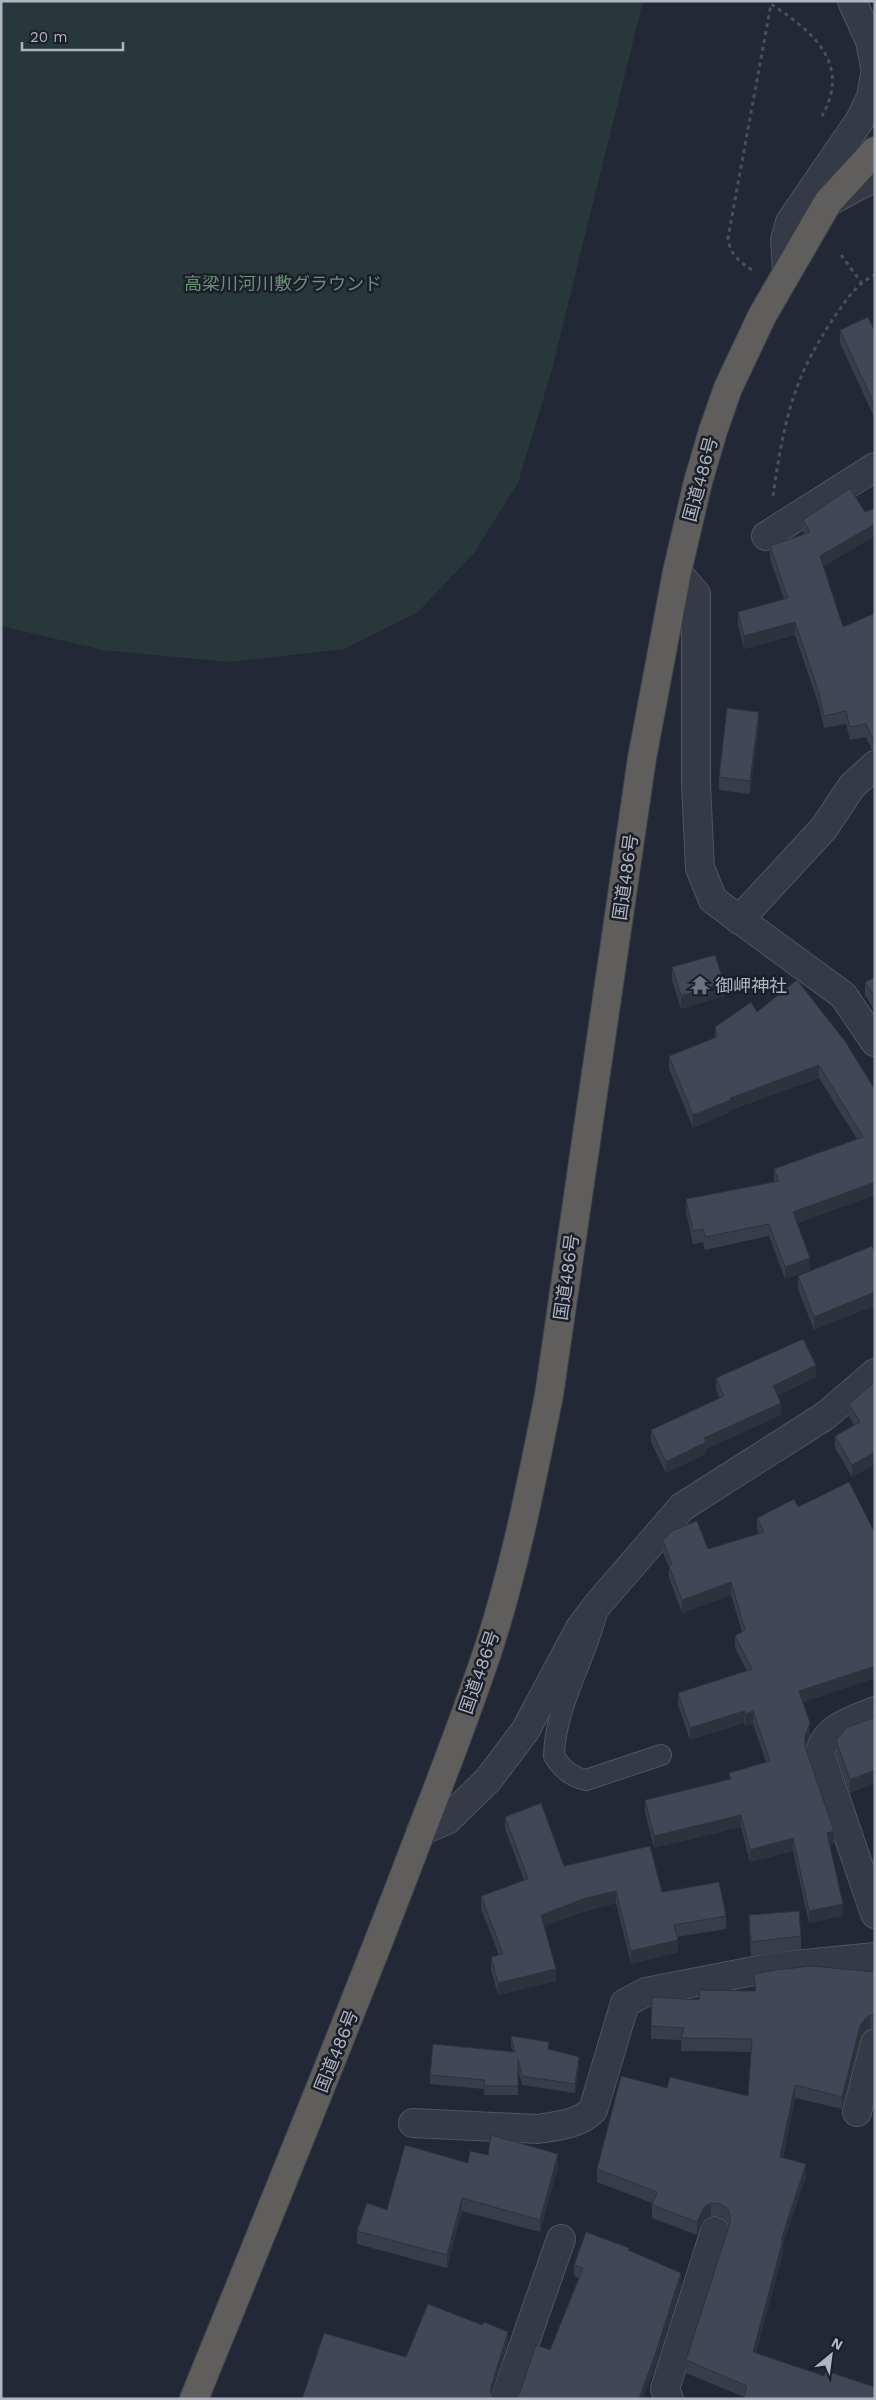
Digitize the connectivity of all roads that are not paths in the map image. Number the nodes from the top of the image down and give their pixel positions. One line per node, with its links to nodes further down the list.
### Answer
1 (853, 1): 2 (street); 3 (street)
2 (875, 22)
3 (875, 67)
4 (875, 74): 8 (street)
5 (875, 151): 7 (highway, 国道486号)
6 (875, 177): 7 (street)
7 (828, 202): 8 (highway, 国道486号)
8 (782, 279): 11 (highway, 国道486号)
9 (871, 477): 10 (street)
10 (766, 536)
11 (677, 572): 13 (street); 19 (highway, 国道486号)
12 (875, 765): 13 (street)
13 (740, 920): 14 (street)
14 (875, 1042)
15 (875, 1373): 16 (street)
16 (599, 1603): 18 (lane); 19 (street)
17 (875, 1711): 20 (street)
18 (661, 1756)
19 (421, 1831): 27 (highway, 国道486号)
20 (875, 1914)
21 (875, 1957): 24 (street)
22 (875, 2043): 23 (street)
23 (857, 2112)
24 (413, 2123)
25 (715, 2231): 29 (street)
26 (561, 2239): 28 (street)
27 (194, 2399)
28 (505, 2399)
29 (669, 2399)

